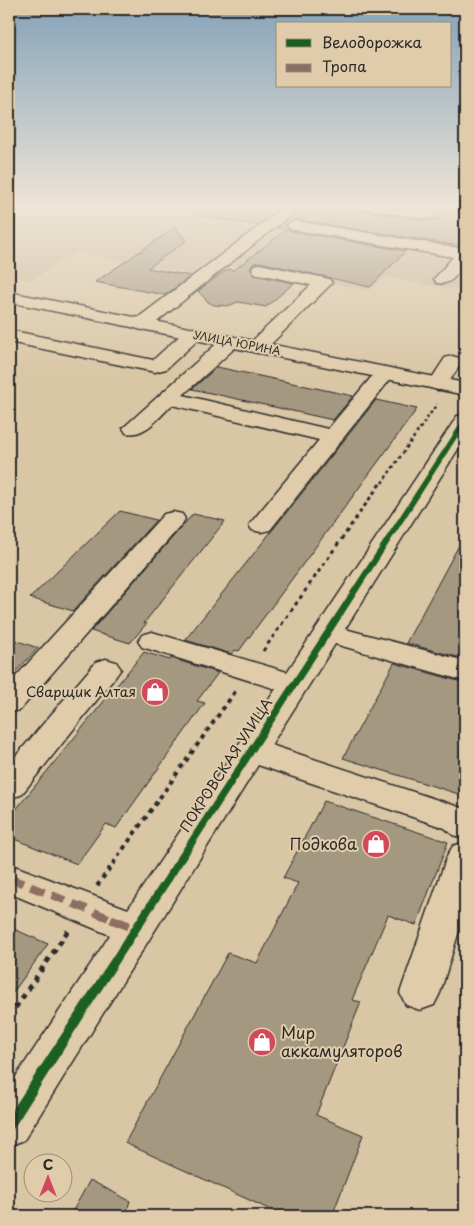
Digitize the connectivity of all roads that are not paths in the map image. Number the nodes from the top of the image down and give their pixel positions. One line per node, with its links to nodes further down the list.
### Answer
1 (216, 262): 6 (street)
2 (458, 262): 4 (street)
3 (260, 269): 10 (street)
4 (443, 279)
5 (9, 297): 6 (street, УЛИЦА ЮРИНА)
6 (142, 324): 7 (street, УЛИЦА ЮРИНА)
7 (194, 334): 8 (street); 9 (street, УЛИЦА ЮРИНА)
8 (9, 336)
9 (230, 342): 10 (street, УЛИЦА ЮРИНА); 15 (street)
10 (257, 347): 12 (street, УЛИЦА ЮРИНА)
11 (452, 362): 13 (street)
12 (385, 373): 13 (street, УЛИЦА ЮРИНА); 18 (street)
13 (438, 384): 14 (street, УЛИЦА ЮРИНА)
14 (465, 389)
15 (167, 398): 17 (street); 18 (street)
16 (465, 421): 21 (street, ПОКРОВСКАЯ УЛИЦА)
17 (134, 428)
18 (332, 436): 20 (street)
19 (173, 519): 26 (street)
20 (261, 525)
21 (328, 633): 24 (street); 25 (street, ПОКРОВСКАЯ УЛИЦА)
22 (152, 641): 25 (street)
23 (106, 669): 28 (street)
24 (465, 671)
25 (294, 684): 27 (street, ПОКРОВСКАЯ УЛИЦА)
26 (9, 703)
27 (250, 750): 29 (street); 32 (street, ПОКРОВСКАЯ УЛИЦА)
28 (9, 786)
29 (465, 826)
30 (465, 856): 33 (street)
31 (9, 878): 32 (street)
32 (134, 928): 34 (street, ПОКРОВСКАЯ УЛИЦА)
33 (420, 993)
34 (9, 1125)

